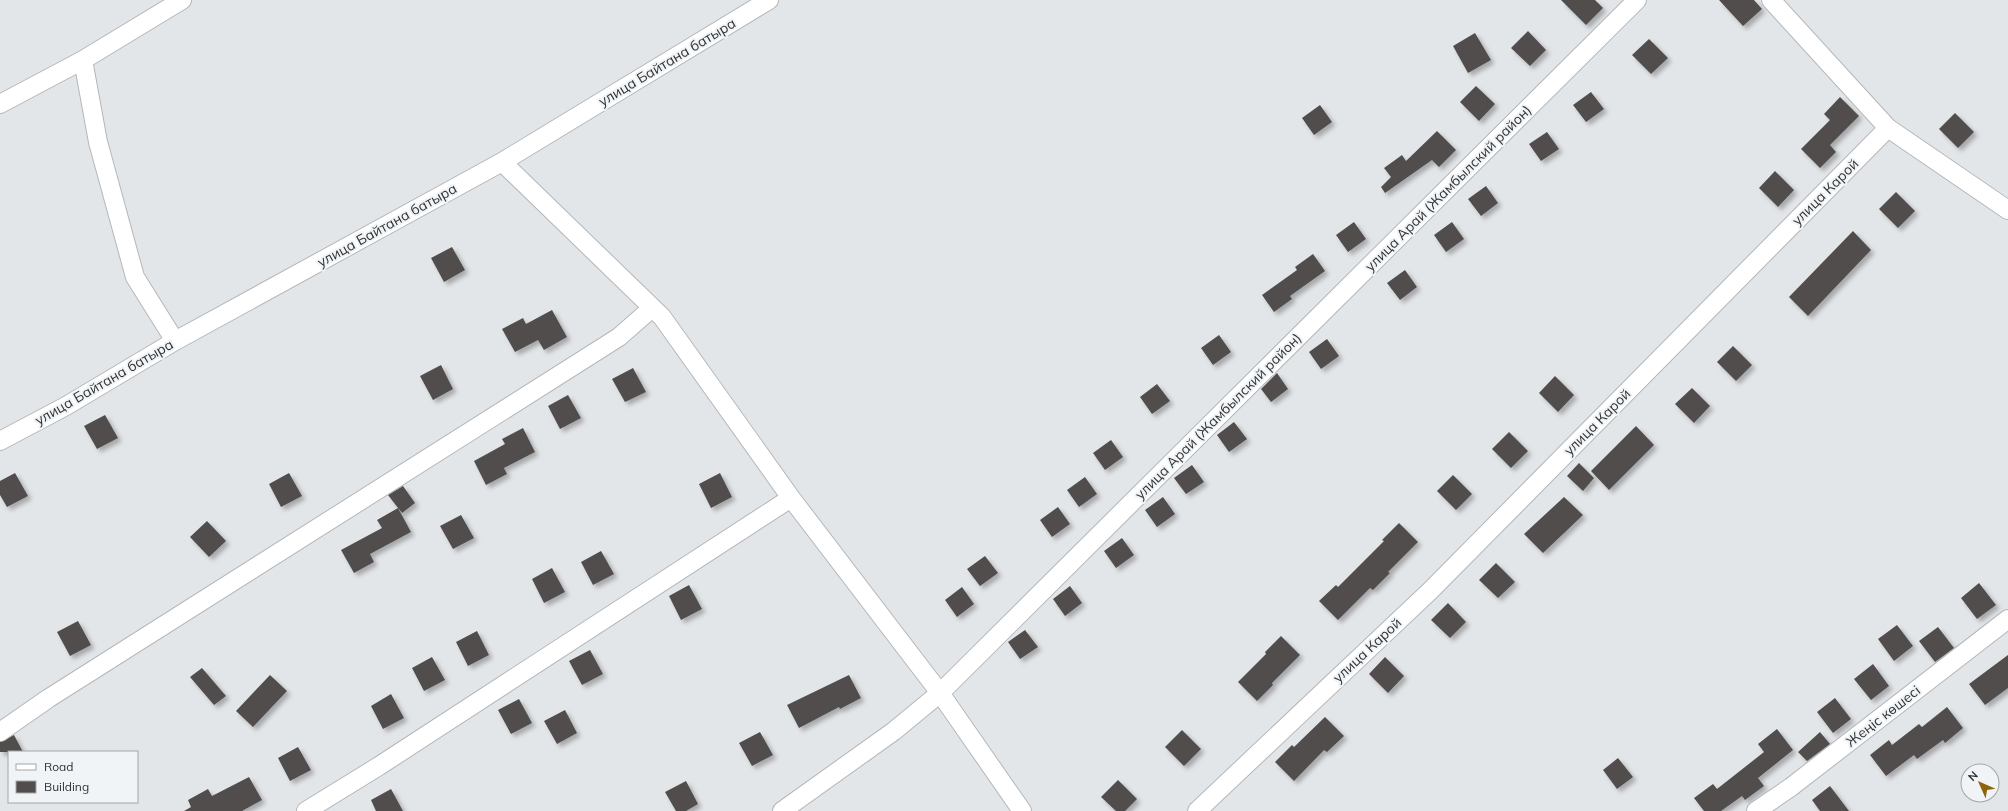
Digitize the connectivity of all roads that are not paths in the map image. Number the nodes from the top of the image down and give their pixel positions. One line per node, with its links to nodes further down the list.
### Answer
1 (182, 0): 5 (street)
2 (769, 0): 8 (street, улица Байтана батыра)
3 (1637, 0): 15 (street, улица Арай (Жамбылский район))
4 (1771, 0): 7 (street)
5 (84, 60): 6 (street); 11 (street)
6 (0, 104)
7 (1888, 128): 9 (street); 20 (street, улица Карой)
8 (502, 162): 10 (street); 11 (street, улица Байтана батыра)
9 (2008, 210)
10 (652, 308): 13 (street); 16 (street)
11 (174, 341): 12 (street, улица Байтана батыра)
12 (0, 441)
13 (791, 498): 15 (street); 17 (street)
14 (2008, 619): 21 (street, Жеңіс көшесі)
15 (940, 693): 18 (street, улица Арай (Жамбылский район)); 19 (street)
16 (0, 732)
17 (306, 811)
18 (782, 811)
19 (1022, 811)
20 (1197, 811)
21 (1756, 811)

